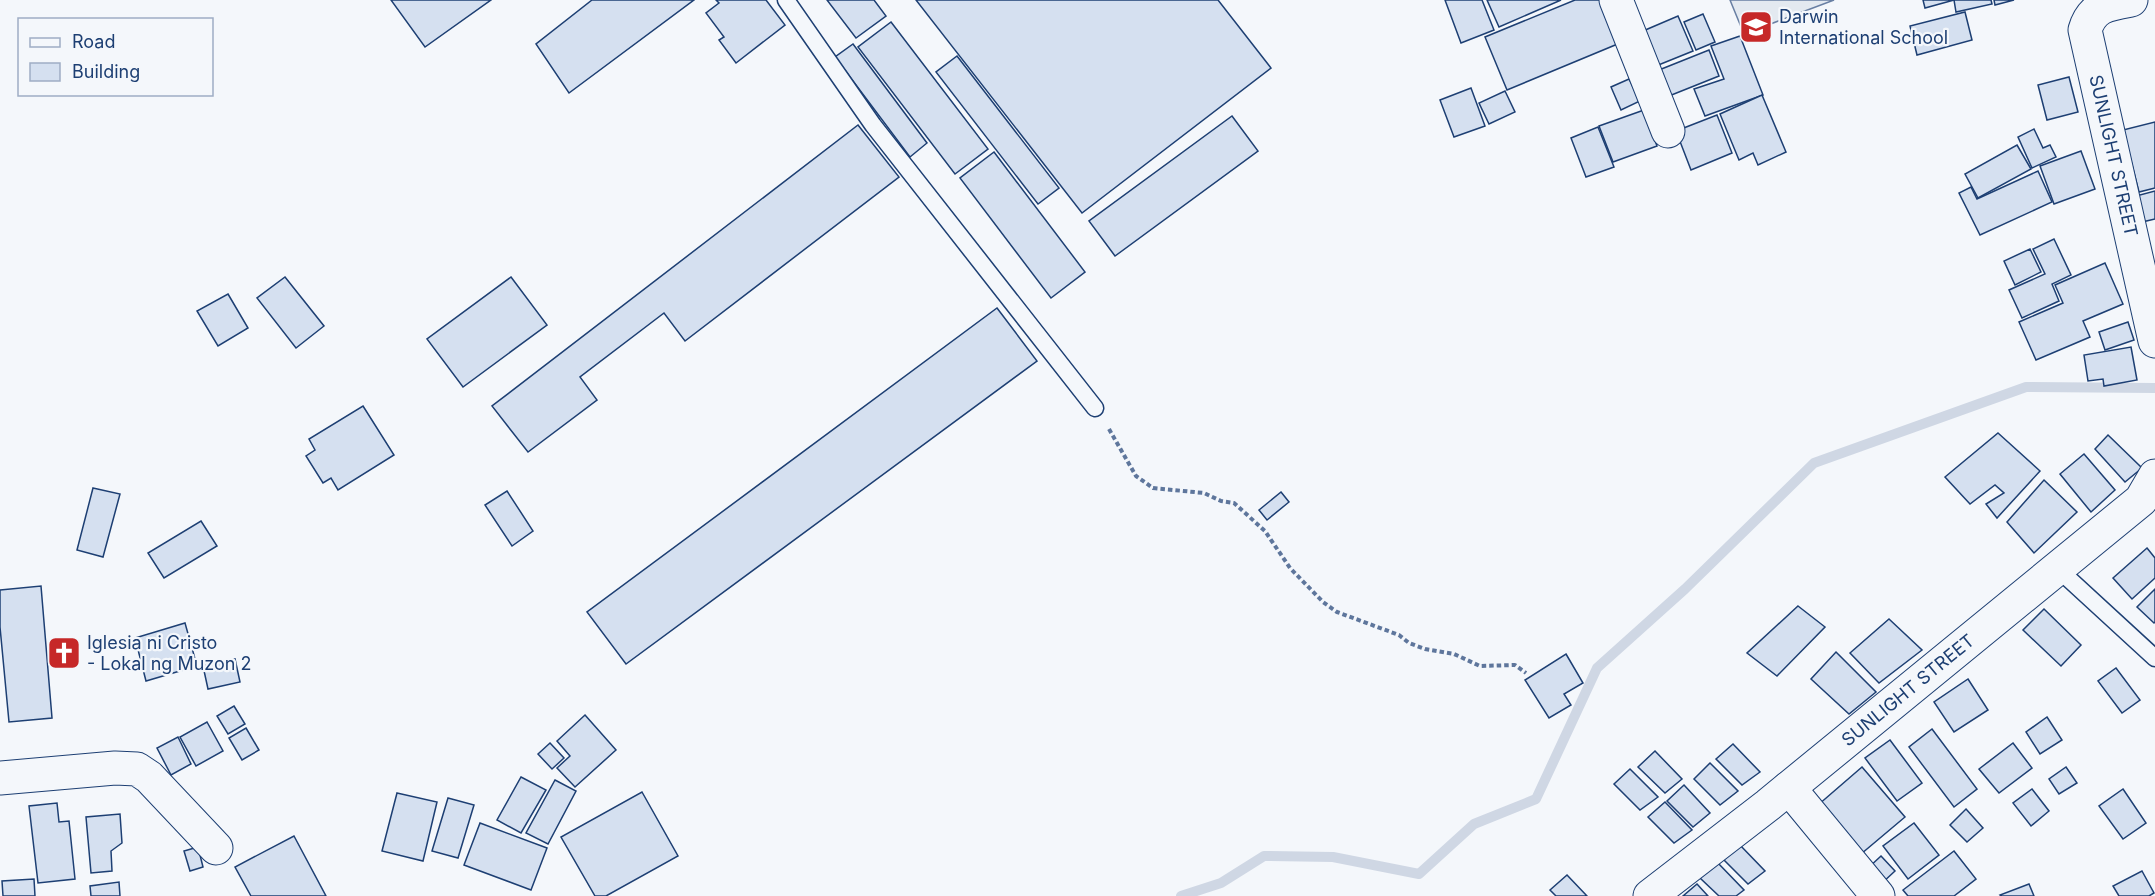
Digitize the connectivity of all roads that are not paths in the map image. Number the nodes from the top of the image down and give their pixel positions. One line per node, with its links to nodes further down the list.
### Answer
1 (786, 0): 7 (lane)
2 (1616, 0): 4 (street)
3 (2131, 0): 5 (street, SUNLIGHT STREET)
4 (1668, 131)
5 (2144, 238): 6 (street, SUNLIGHT STREET)
6 (2155, 341)
7 (1095, 408)
8 (2155, 476): 9 (street, SUNLIGHT STREET)
9 (2057, 568): 10 (lane); 12 (street, SUNLIGHT STREET)
10 (2155, 658)
11 (0, 778): 13 (street)
12 (1789, 788): 14 (street, SUNLIGHT STREET); 15 (street)
13 (216, 848)
14 (1650, 896)
15 (1878, 896)

